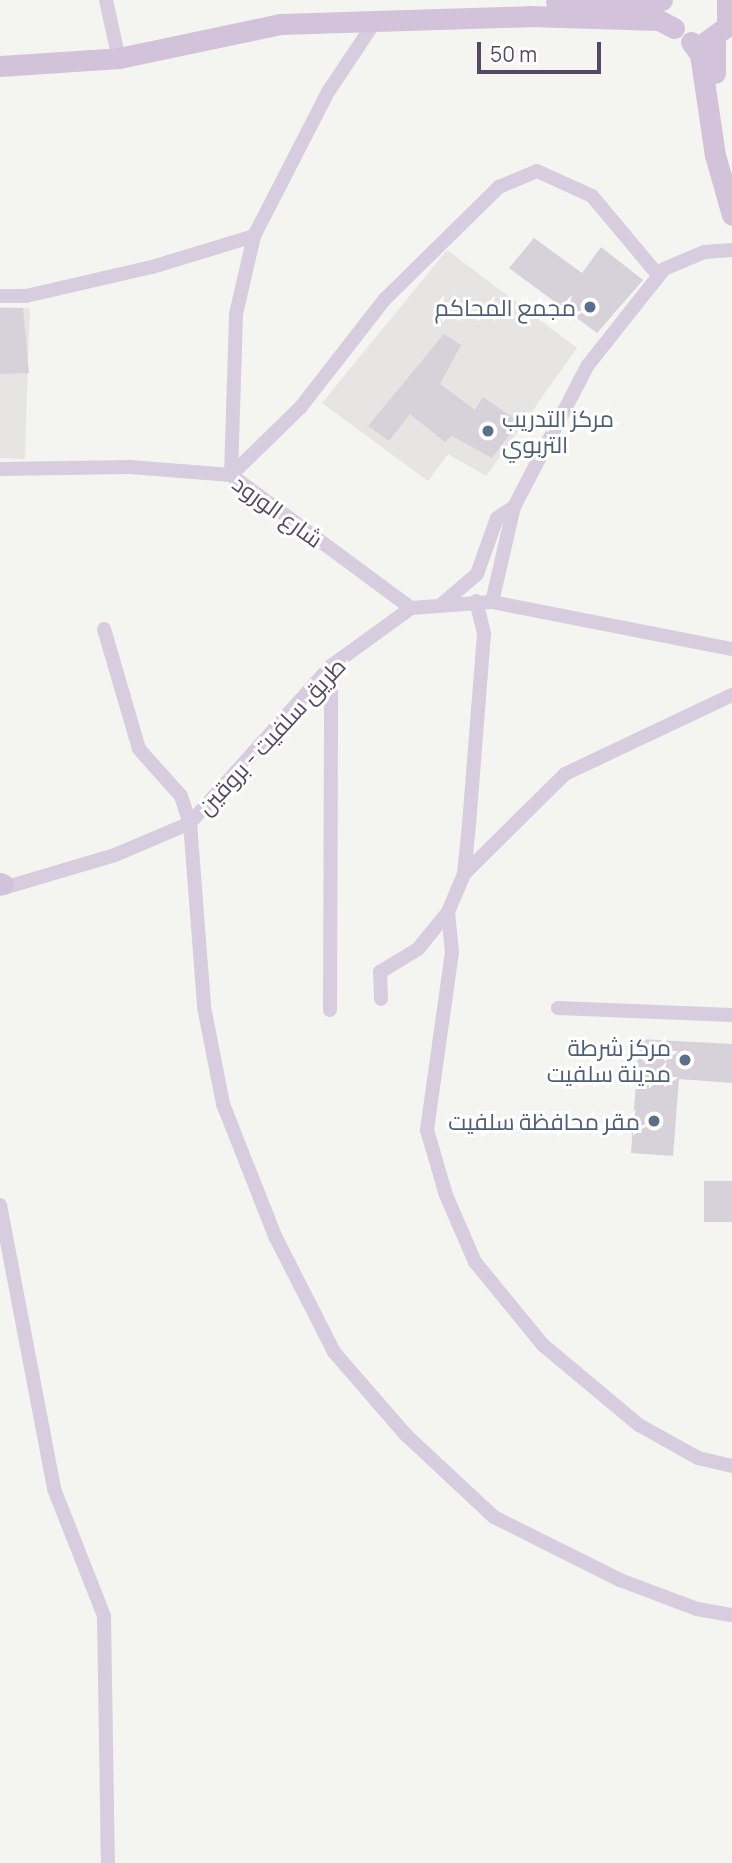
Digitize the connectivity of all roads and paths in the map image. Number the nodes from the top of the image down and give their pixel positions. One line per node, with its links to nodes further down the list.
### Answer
1 (106, 0): 8 (street)
2 (662, 0): 8 (main road)
3 (674, 0): 6 (main road)
4 (727, 17): 7 (main road); 11 (main road)
5 (376, 20): 6 (main road); 10 (main road); 13 (street)
6 (674, 28): 7 (main road)
7 (691, 42): 12 (main road)
8 (116, 46): 9 (main road)
9 (0, 53)
10 (0, 66)
11 (732, 169)
12 (732, 215)
13 (254, 236): 16 (street); 18 (street)
14 (732, 250): 15 (street)
15 (659, 276): 18 (street); 19 (street)
16 (0, 296)
17 (0, 468): 18 (street, شارع الورود)
18 (231, 475): 23 (street, شارع الورود)
19 (514, 507): 21 (street); 22 (street)
20 (476, 601): 21 (street); 22 (street); 29 (street)
21 (492, 602): 25 (street)
22 (442, 604): 23 (street)
23 (411, 608): 26 (street, طريق سلفيت - بروقين)
24 (103, 629): 28 (street)
25 (732, 649)
26 (331, 666): 28 (street, طريق سلفيت - بروقين); 34 (street)
27 (732, 695): 29 (street)
28 (190, 823): 30 (street, طريق سلفيت - بروقين); 38 (street)
29 (464, 874): 31 (street)
30 (1, 885)
31 (448, 912): 32 (street); 37 (street)
32 (381, 999)
33 (558, 1009): 35 (street)
34 (330, 1010)
35 (732, 1015)
36 (0, 1205): 39 (street)
37 (732, 1466)
38 (732, 1615)
39 (107, 1863)

